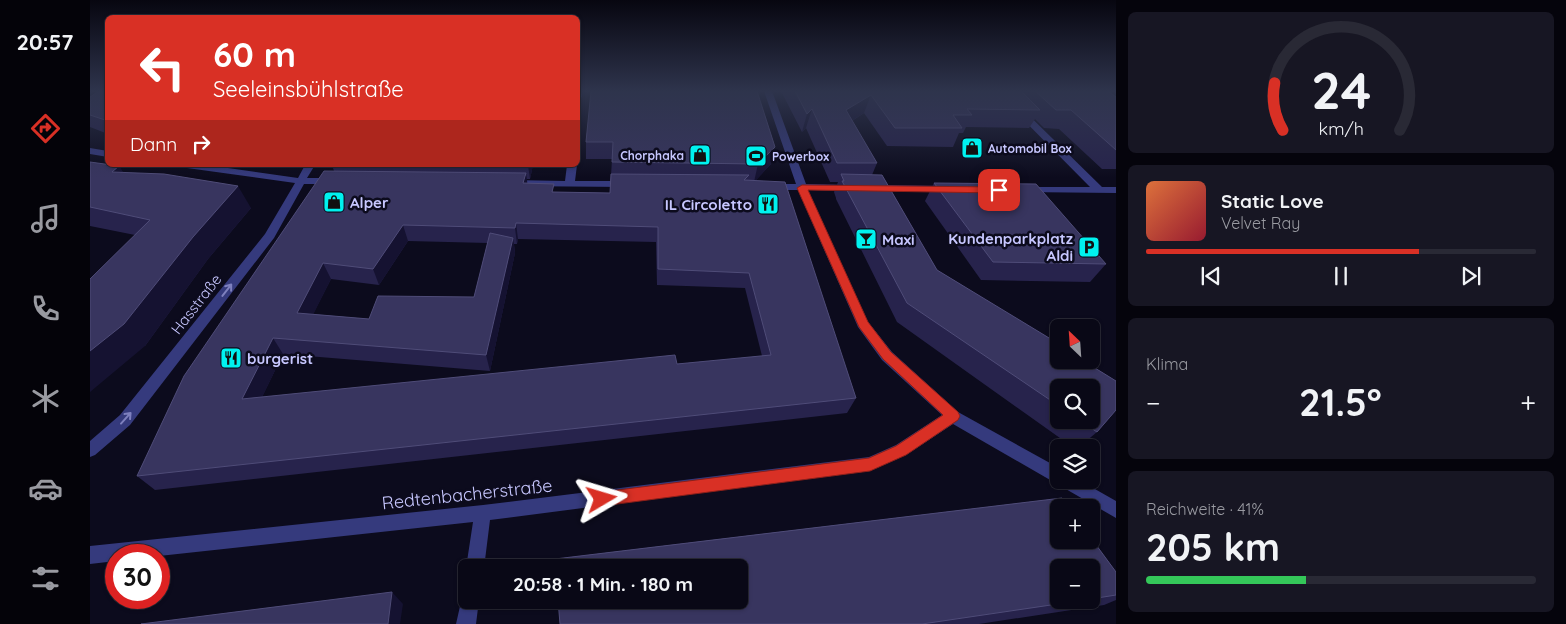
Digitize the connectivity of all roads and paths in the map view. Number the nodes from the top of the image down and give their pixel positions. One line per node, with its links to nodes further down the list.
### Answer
1 (778, 120): 14 (street)
2 (1029, 120): 18 (street)
3 (90, 151): 4 (street)
4 (105, 154)
5 (201, 167): 8 (street)
6 (309, 167): 8 (street, Hasstraße)
7 (572, 167): 11 (street)
8 (299, 181): 9 (street); 20 (street, Hasstraße, one-way to 8)
9 (344, 181)
10 (502, 183): 11 (street)
11 (570, 183): 12 (street)
12 (638, 184)
13 (763, 187): 14 (street)
14 (802, 188): 15 (street); 19 (street)
15 (960, 189)
16 (1019, 190): 18 (street)
17 (1116, 190): 18 (street)
18 (1100, 191)
19 (953, 416): 21 (street); 24 (street, Redtenbacherstraße)
20 (90, 450)
21 (1050, 472)
22 (1080, 489): 23 (street)
23 (1116, 510)
24 (483, 514): 25 (street, Redtenbacherstraße); 26 (street)
25 (90, 555)
26 (476, 559)
27 (468, 609): 28 (street)
28 (466, 624)

